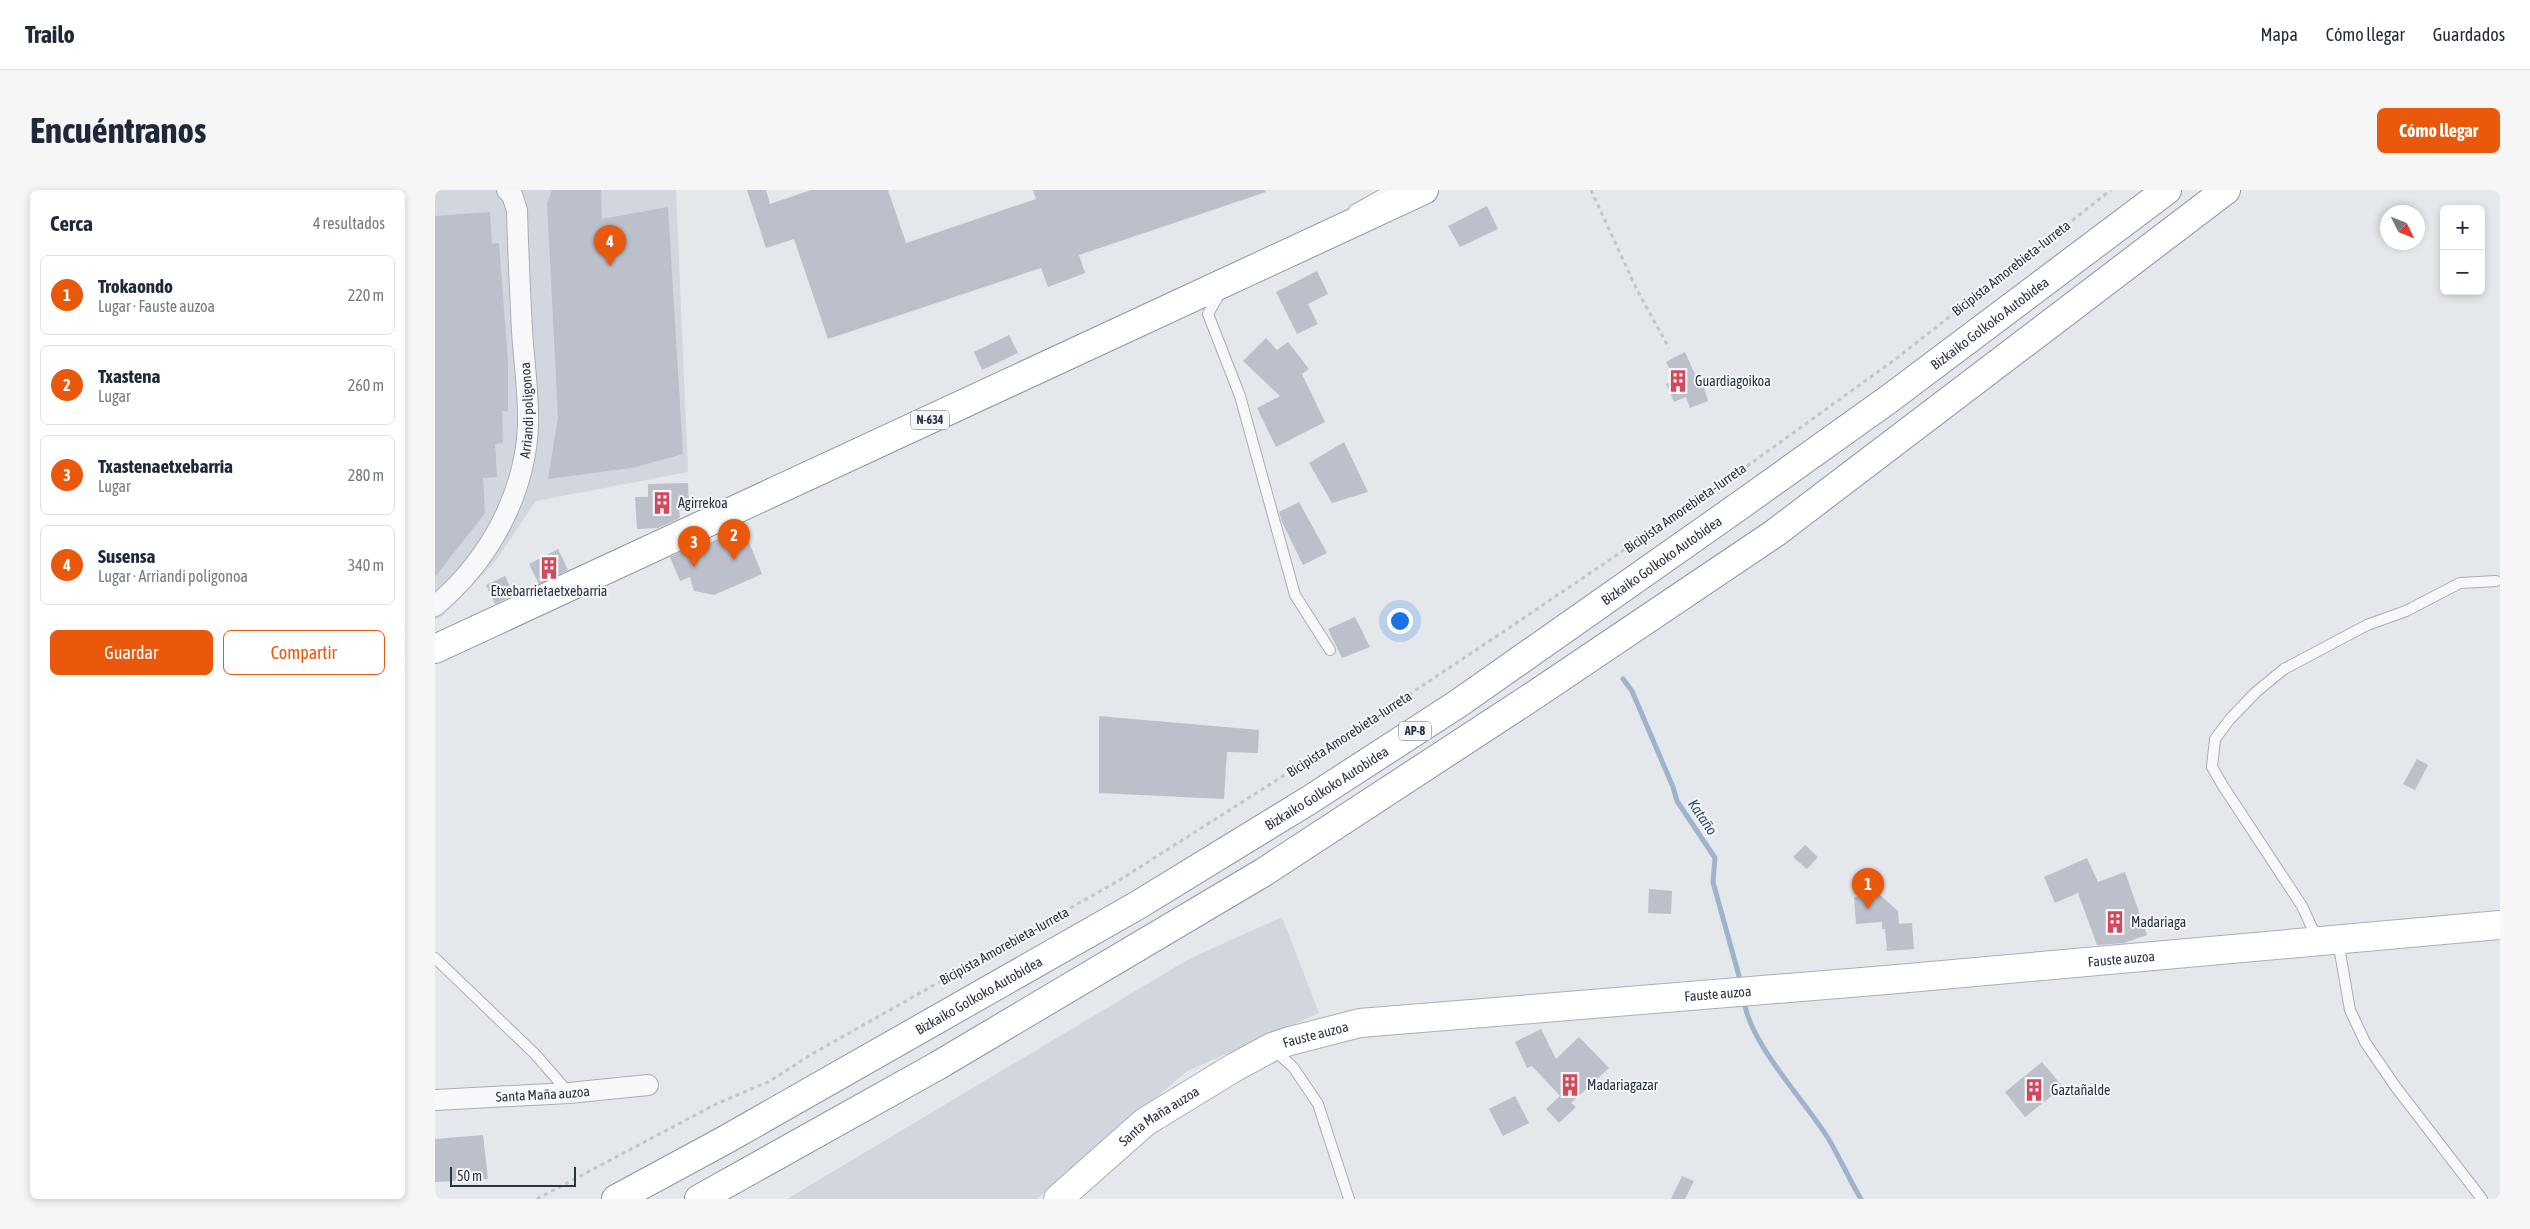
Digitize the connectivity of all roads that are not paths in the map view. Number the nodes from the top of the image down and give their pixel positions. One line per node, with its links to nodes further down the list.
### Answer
1 (1390, 190): 6 (lane)
2 (1424, 190): 6 (main road, N-634)
3 (2167, 190): 21 (main road, Bizkaiko Golkoko Autobidea / AP-8)
4 (2226, 190): 22 (main road, AP-8)
5 (515, 197): 11 (street, Arriandi poligonoa)
6 (1315, 241): 7 (main road, N-634)
7 (1235, 278): 8 (main road, N-634); 9 (lane)
8 (1176, 305): 9 (lane); 12 (main road, N-634)
9 (1208, 314): 13 (lane)
10 (2496, 581): 15 (lane)
11 (435, 606)
12 (435, 649)
13 (1330, 650)
14 (2500, 925): 15 (main road, Fauste auzoa)
15 (2328, 940): 17 (main road, Fauste auzoa); 25 (lane)
16 (435, 958): 19 (lane)
17 (1272, 1048): 23 (main road, Santa Maña auzoa); 24 (lane, Fauste auzoa)
18 (649, 1085): 19 (street, Santa Maña auzoa)
19 (569, 1092): 20 (street, Santa Maña auzoa)
20 (435, 1100)
21 (615, 1199)
22 (699, 1199)
23 (1058, 1199)
24 (1349, 1199)
25 (2482, 1199)

